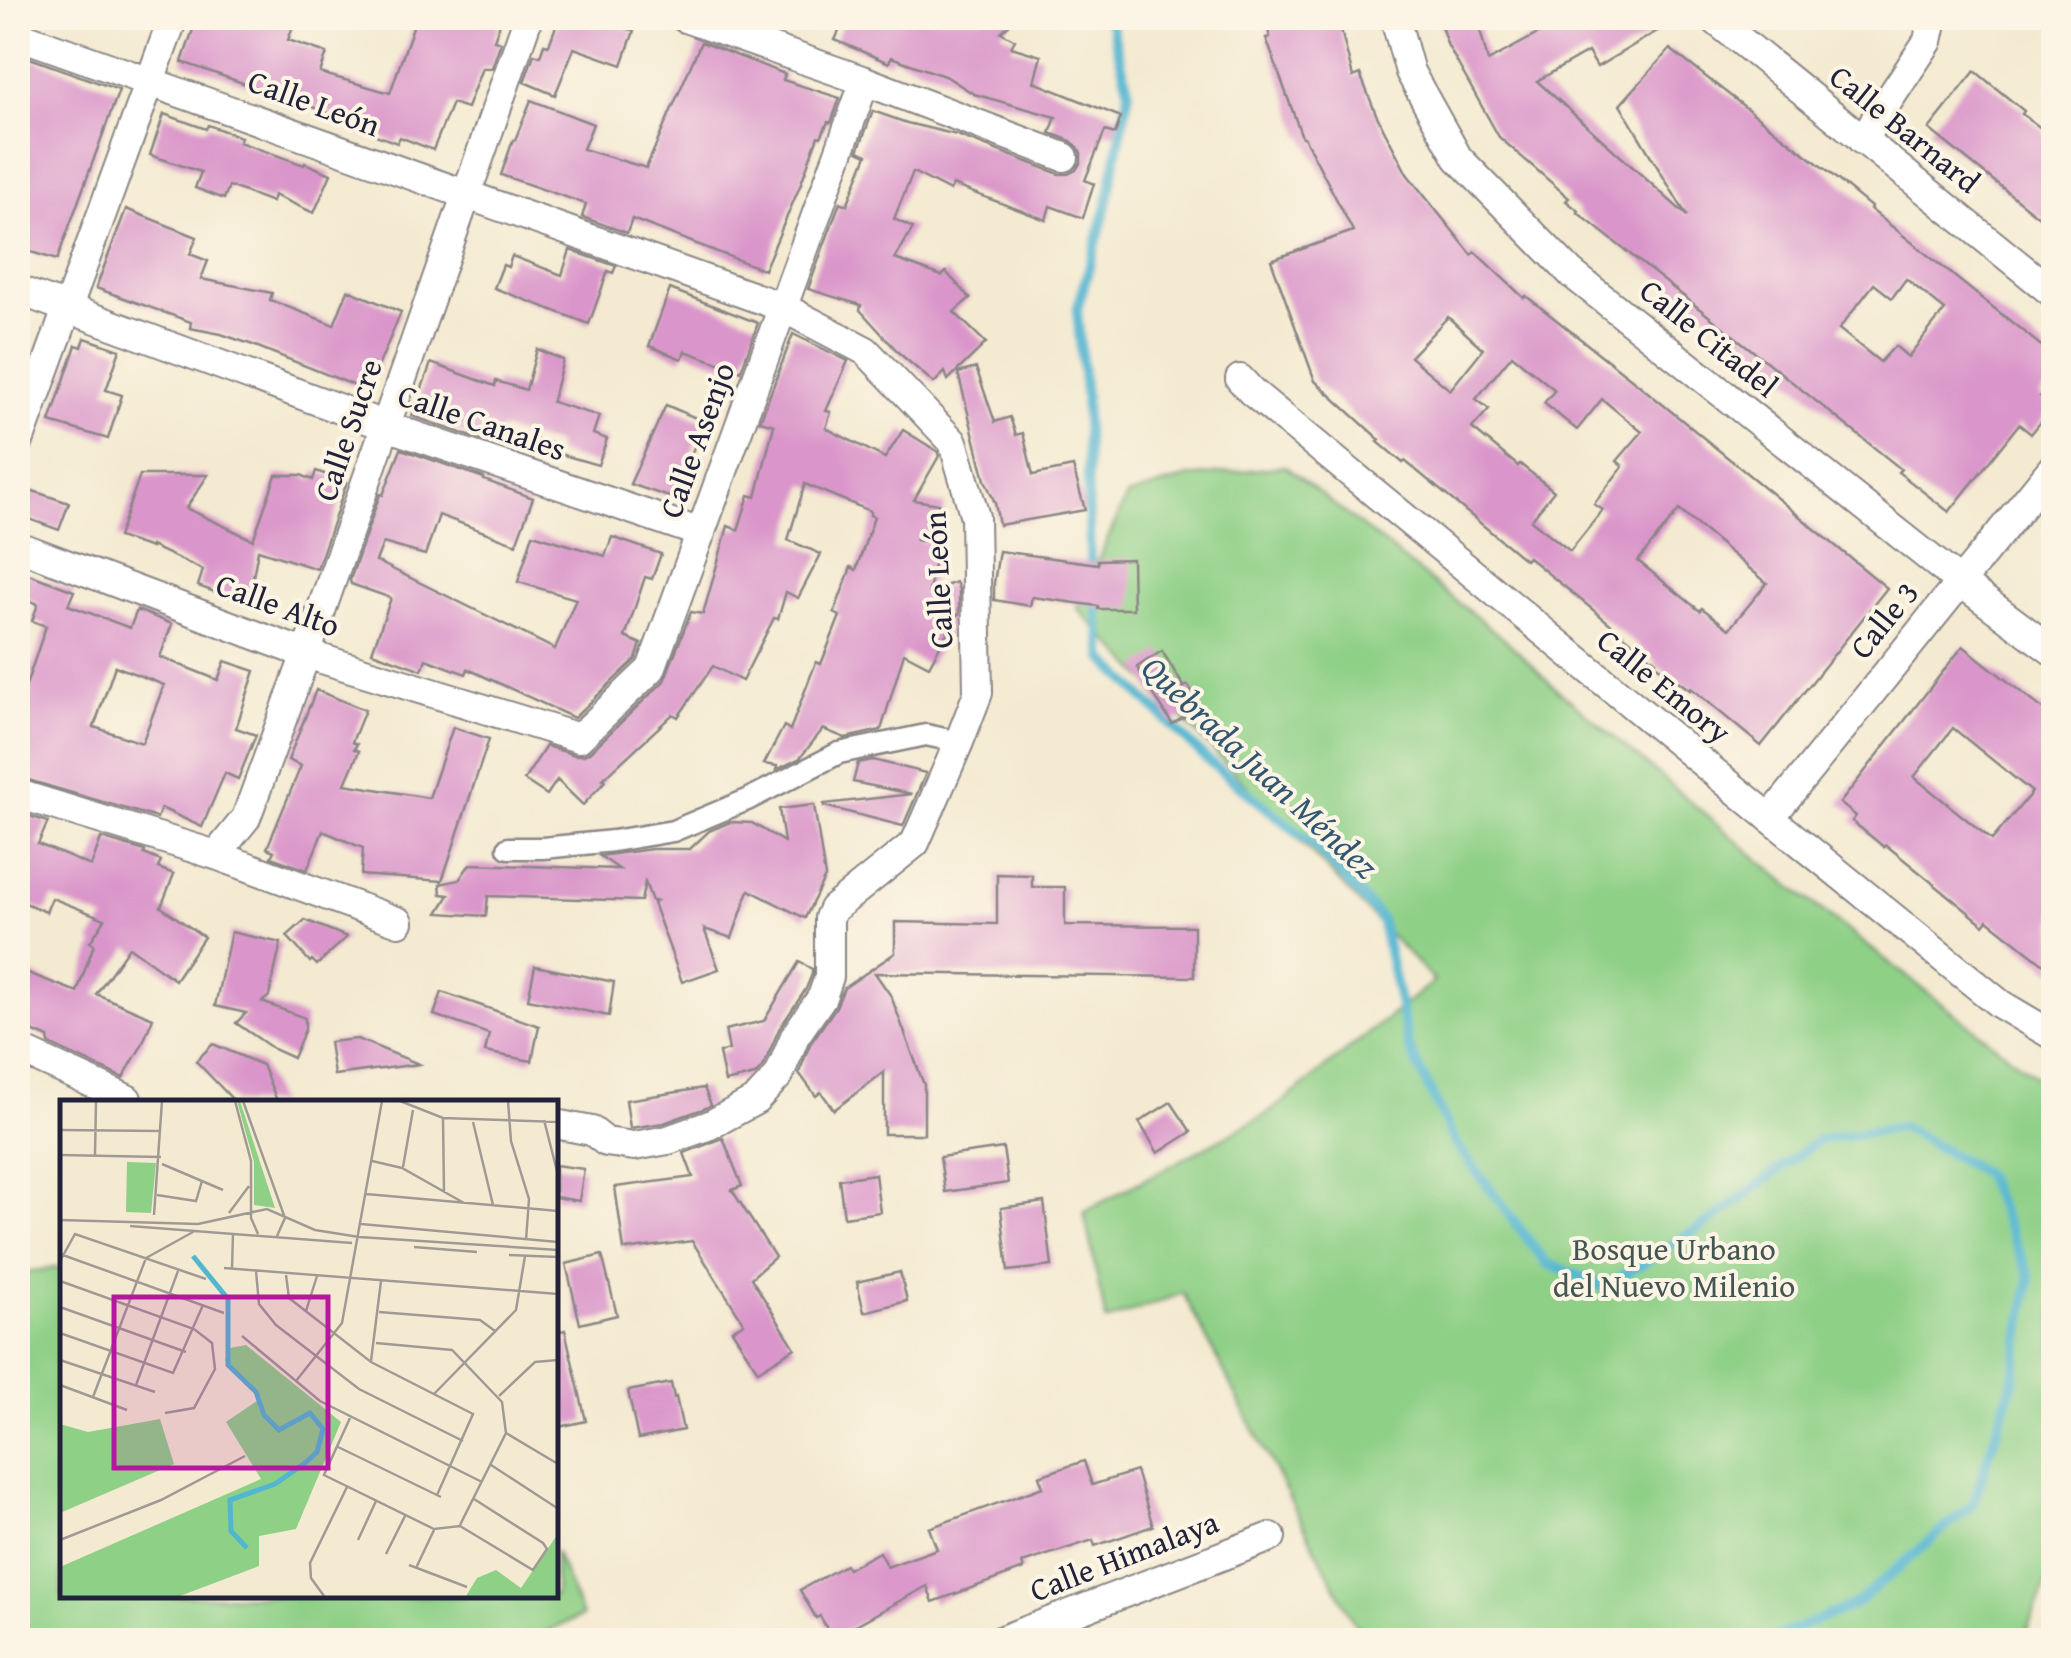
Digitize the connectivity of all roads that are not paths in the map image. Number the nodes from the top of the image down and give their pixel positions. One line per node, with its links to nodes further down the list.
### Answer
1 (172, 18): 9 (street)
2 (528, 18): 12 (street, Calle Sucre)
3 (685, 18): 8 (street)
4 (1394, 18): 23 (street, Calle Citadel)
5 (1713, 18): 10 (street, Calle Barnard)
6 (1932, 18): 10 (street)
7 (18, 35): 9 (street, Calle León)
8 (865, 81): 11 (street); 16 (street, Calle Asenjo)
9 (149, 82): 12 (street, Calle León); 15 (street)
10 (1862, 140): 14 (street, Calle Barnard)
11 (1064, 157)
12 (467, 195): 16 (street, Calle León); 18 (street, Calle Sucre)
13 (18, 290): 15 (street, Calle Canales)
14 (2054, 294)
15 (67, 308): 18 (street, Calle Canales); 19 (street)
16 (782, 308): 21 (street, Calle Asenjo); 27 (street, Calle León)
17 (1240, 379): 29 (street, Calle Emory)
18 (386, 426): 21 (street, Calle Canales); 25 (street, Calle Sucre)
19 (18, 444)
20 (2054, 466): 23 (street, Calle 3)
21 (701, 534): 26 (street, Calle Asenjo)
22 (18, 546): 25 (street, Calle Alto)
23 (1960, 582): 24 (street, Calle Citadel); 29 (street, Calle 3)
24 (2054, 652)
25 (306, 654): 26 (street, Calle Alto); 31 (street, Calle Sucre)
26 (518, 719)
27 (960, 742): 30 (street); 36 (street, Calle León)
28 (18, 794): 31 (street)
29 (1770, 818): 33 (street, Calle Emory)
30 (508, 848)
31 (216, 855): 32 (street)
32 (399, 922)
33 (2054, 1036)
34 (18, 1048): 35 (street)
35 (126, 1099)
36 (558, 1125)
37 (1271, 1537): 38 (street, Calle Himalaya)
38 (1002, 1640)

